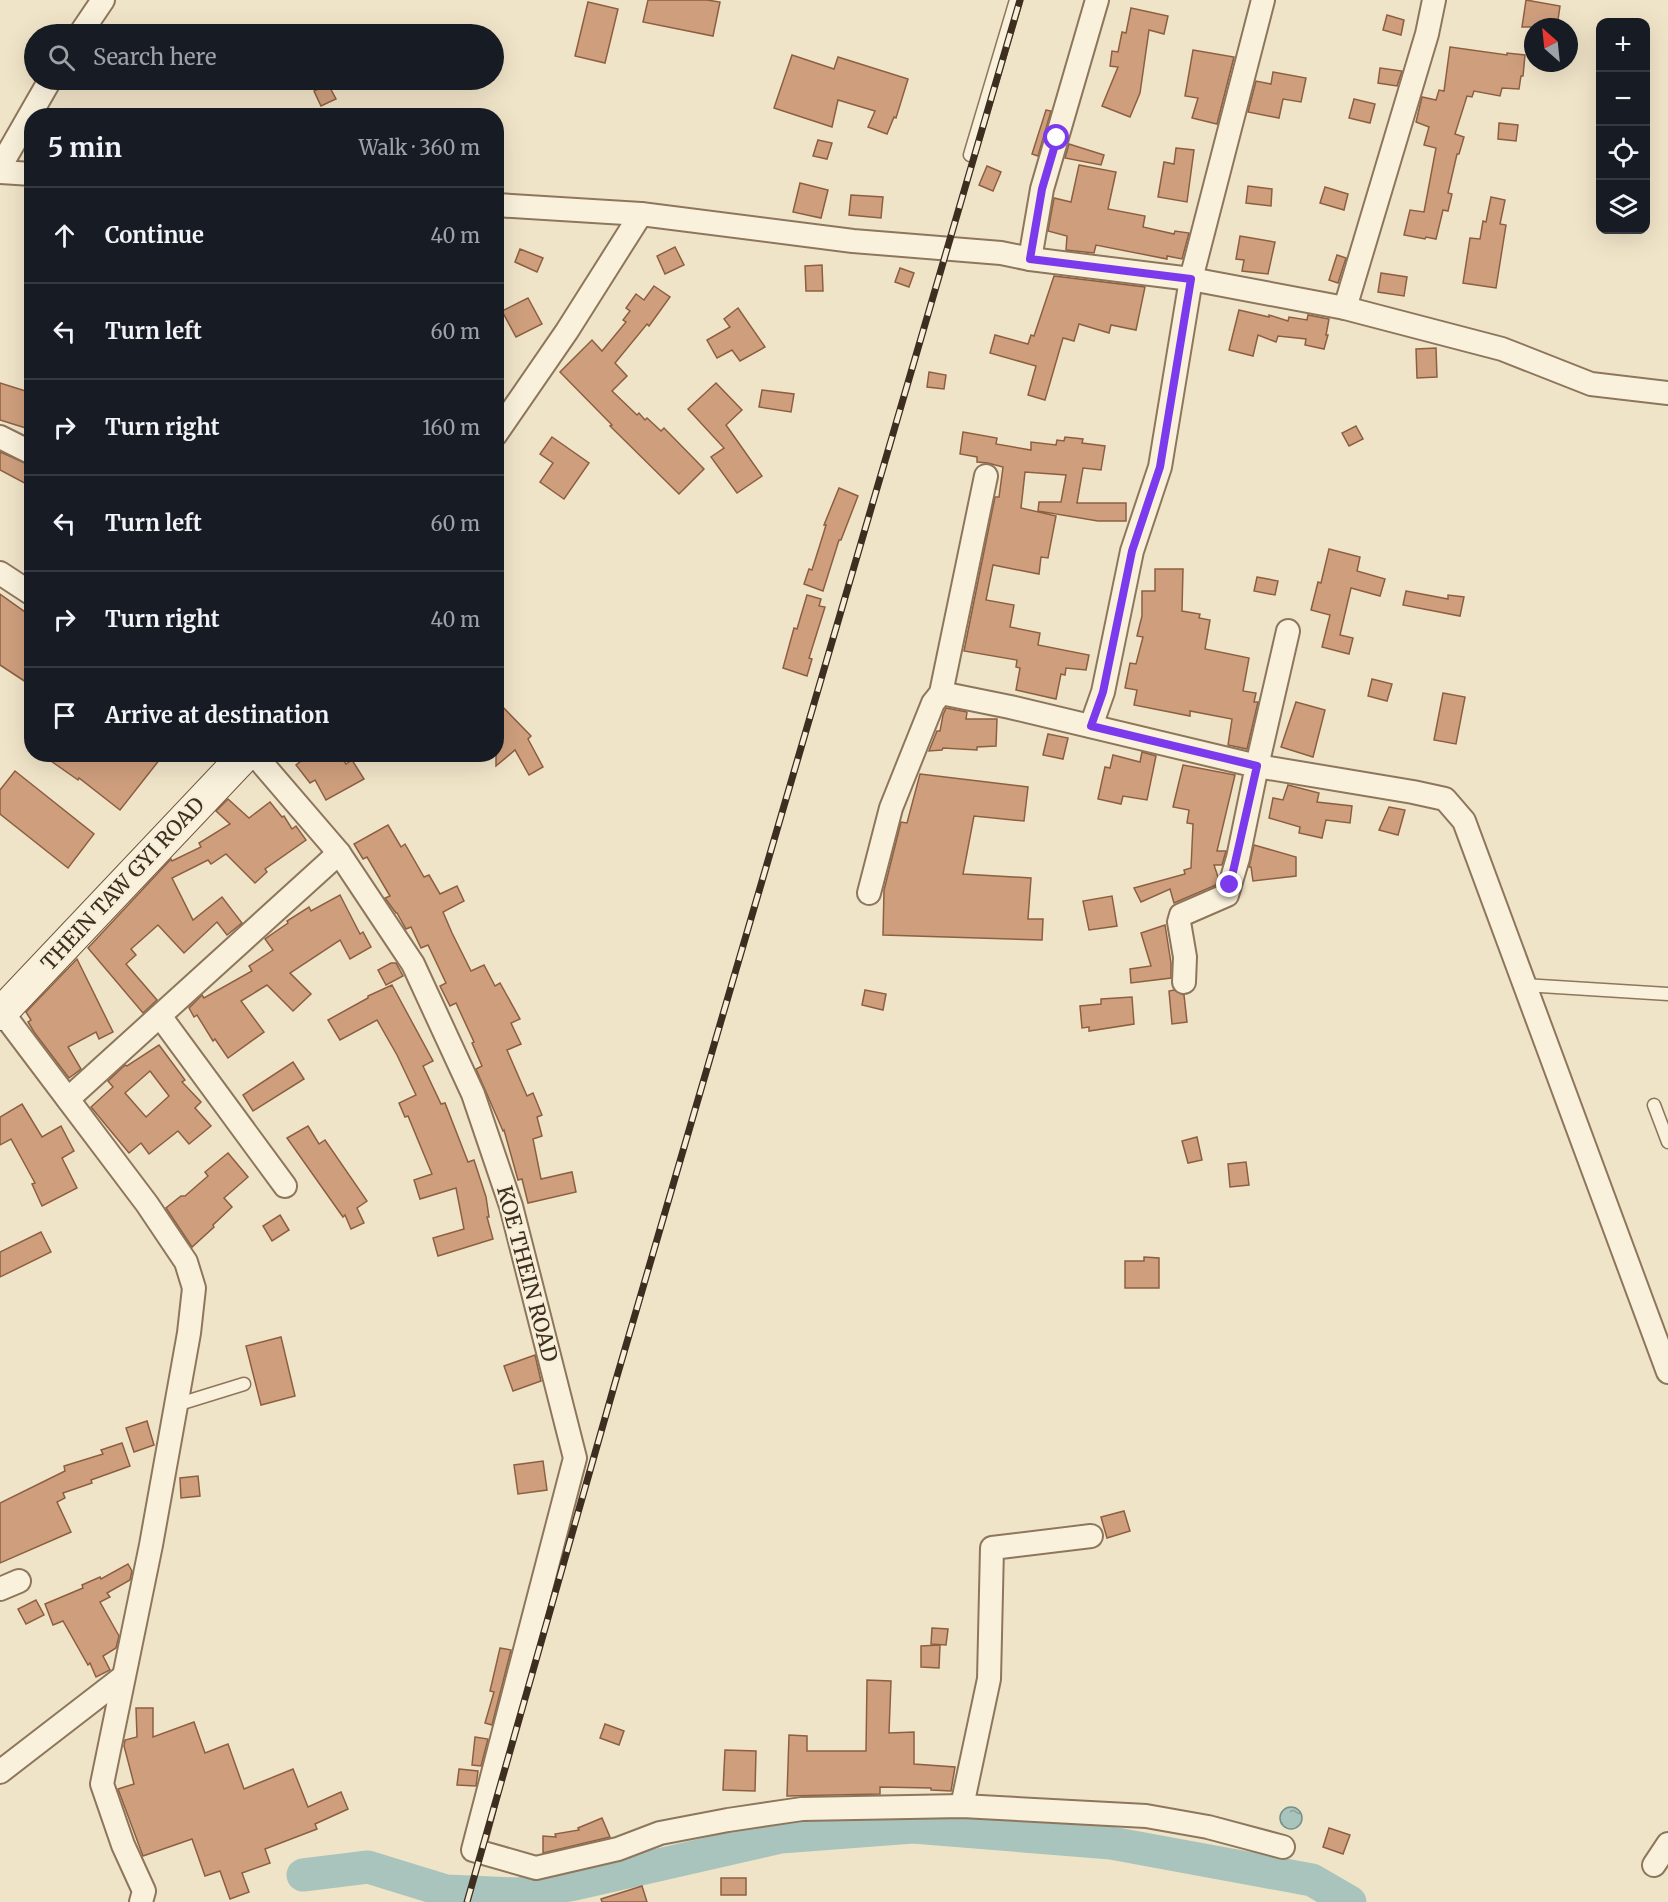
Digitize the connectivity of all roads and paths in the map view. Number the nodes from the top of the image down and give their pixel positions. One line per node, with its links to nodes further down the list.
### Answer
1 (103, 0): 6 (street)
2 (1016, 0): 10 (lane)
3 (1096, 0): 16 (street)
4 (1263, 0): 17 (street)
5 (1434, 0): 18 (street)
6 (87, 24)
7 (44, 90): 8 (street)
8 (34, 108)
9 (24, 125): 11 (street)
10 (970, 155)
11 (0, 167)
12 (0, 172): 13 (street)
13 (24, 174)
14 (504, 205): 15 (street)
15 (641, 214): 16 (street); 20 (street)
16 (1030, 259): 17 (street)
17 (1191, 279): 18 (street); 28 (street)
18 (1345, 308): 19 (street)
19 (1668, 393)
20 (504, 422)
21 (0, 437): 22 (street)
22 (24, 449)
23 (986, 476): 27 (street)
24 (0, 573): 25 (street)
25 (24, 589)
26 (1288, 631): 31 (street)
27 (940, 693): 28 (street); 33 (street)
28 (1091, 726): 31 (street)
29 (238, 762): 37 (street, THEIN TAW GYI ROAD)
30 (261, 762): 32 (street, KOE THEIN ROAD)
31 (1257, 766): 34 (street); 35 (street)
32 (339, 854): 38 (street); 49 (street, KOE THEIN ROAD)
33 (869, 893)
34 (1184, 982)
35 (1524, 985): 36 (lane); 43 (street)
36 (1668, 994)
37 (1, 1013): 39 (street)
38 (160, 1016): 39 (street); 42 (street)
39 (68, 1099): 45 (street)
40 (1654, 1105): 41 (lane)
41 (1668, 1142)
42 (285, 1186)
43 (1668, 1372)
44 (243, 1384): 45 (lane)
45 (176, 1405): 47 (street)
46 (1091, 1536): 49 (street)
47 (123, 1677): 48 (street); 53 (street)
48 (0, 1772)
49 (962, 1806): 51 (street)
50 (1668, 1844): 52 (street)
51 (1283, 1847)
52 (1654, 1865)
53 (141, 1902)

